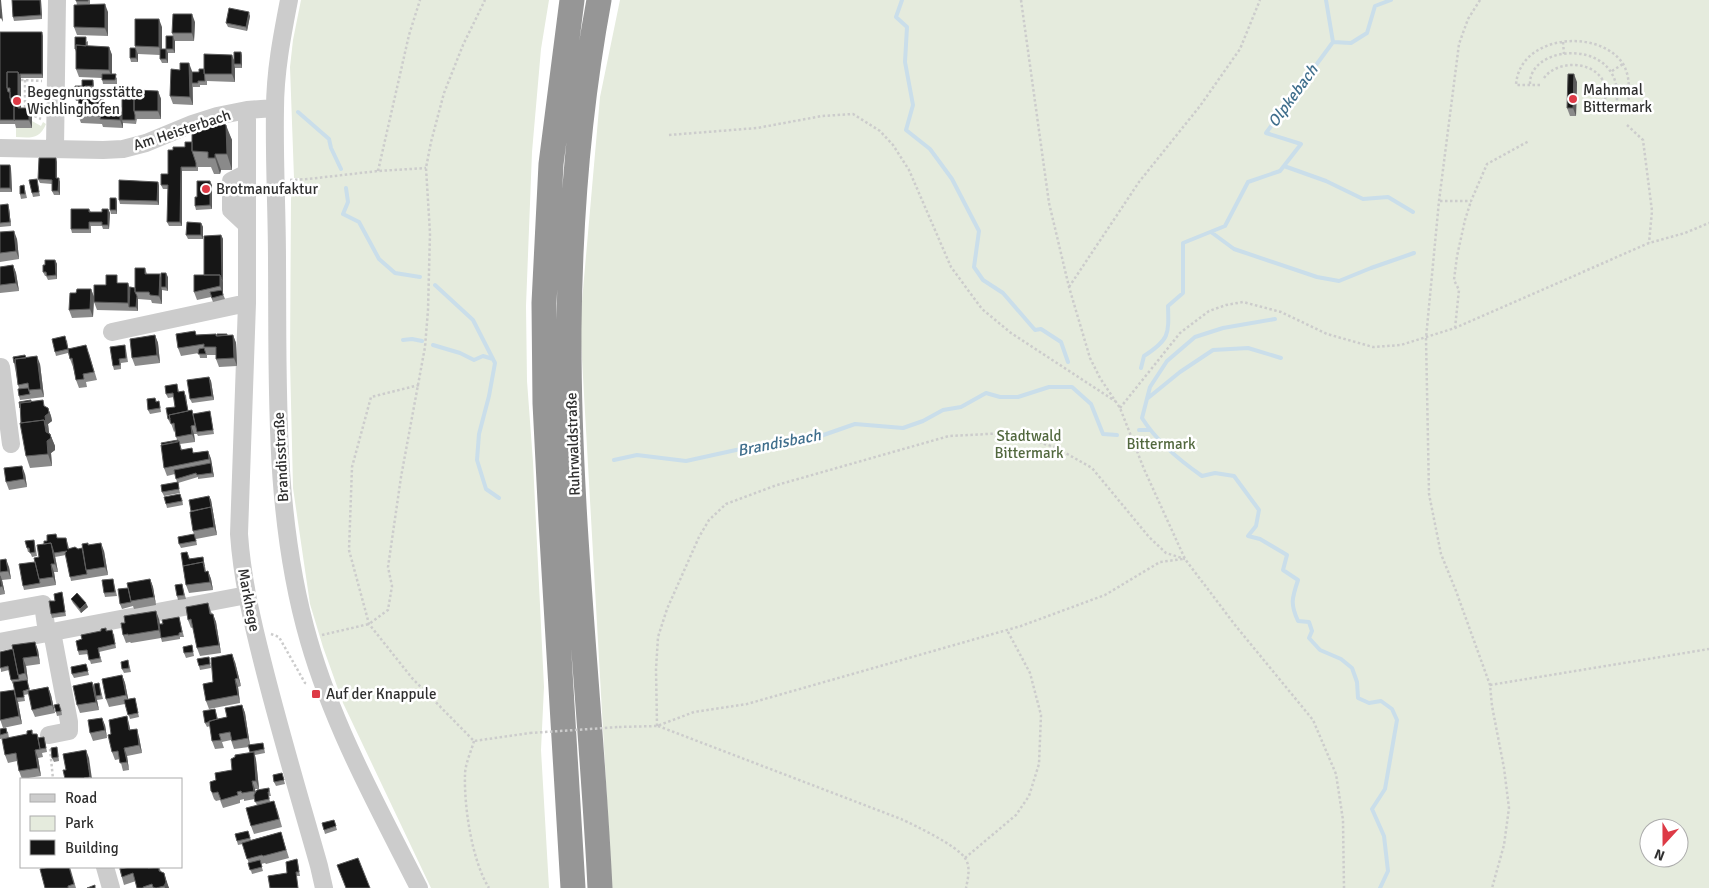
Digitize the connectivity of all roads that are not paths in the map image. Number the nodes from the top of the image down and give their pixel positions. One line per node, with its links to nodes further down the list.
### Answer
1 (57, 0): 8 (street)
2 (290, 0): 5 (street, Brandisstraße)
3 (572, 0): 23 (highway)
4 (599, 0): 24 (highway, Ruhrwaldstraße)
5 (275, 108): 6 (street, Am Heisterbach); 22 (street, Brandisstraße)
6 (247, 110): 8 (street, Am Heisterbach); 9 (street, Markhege)
7 (0, 148): 8 (street, Am Heisterbach)
8 (55, 149)
9 (247, 303): 10 (street); 14 (street, Markhege)
10 (112, 332)
11 (1, 367): 12 (street)
12 (4, 423): 13 (street)
13 (11, 444)
14 (246, 595): 16 (street); 21 (street, Markhege)
15 (0, 612): 16 (street)
16 (50, 632): 17 (street); 18 (street)
17 (0, 642)
18 (49, 735)
19 (105, 868): 20 (street)
20 (111, 888)
21 (324, 888)
22 (419, 888)
23 (572, 888)
24 (600, 888)

